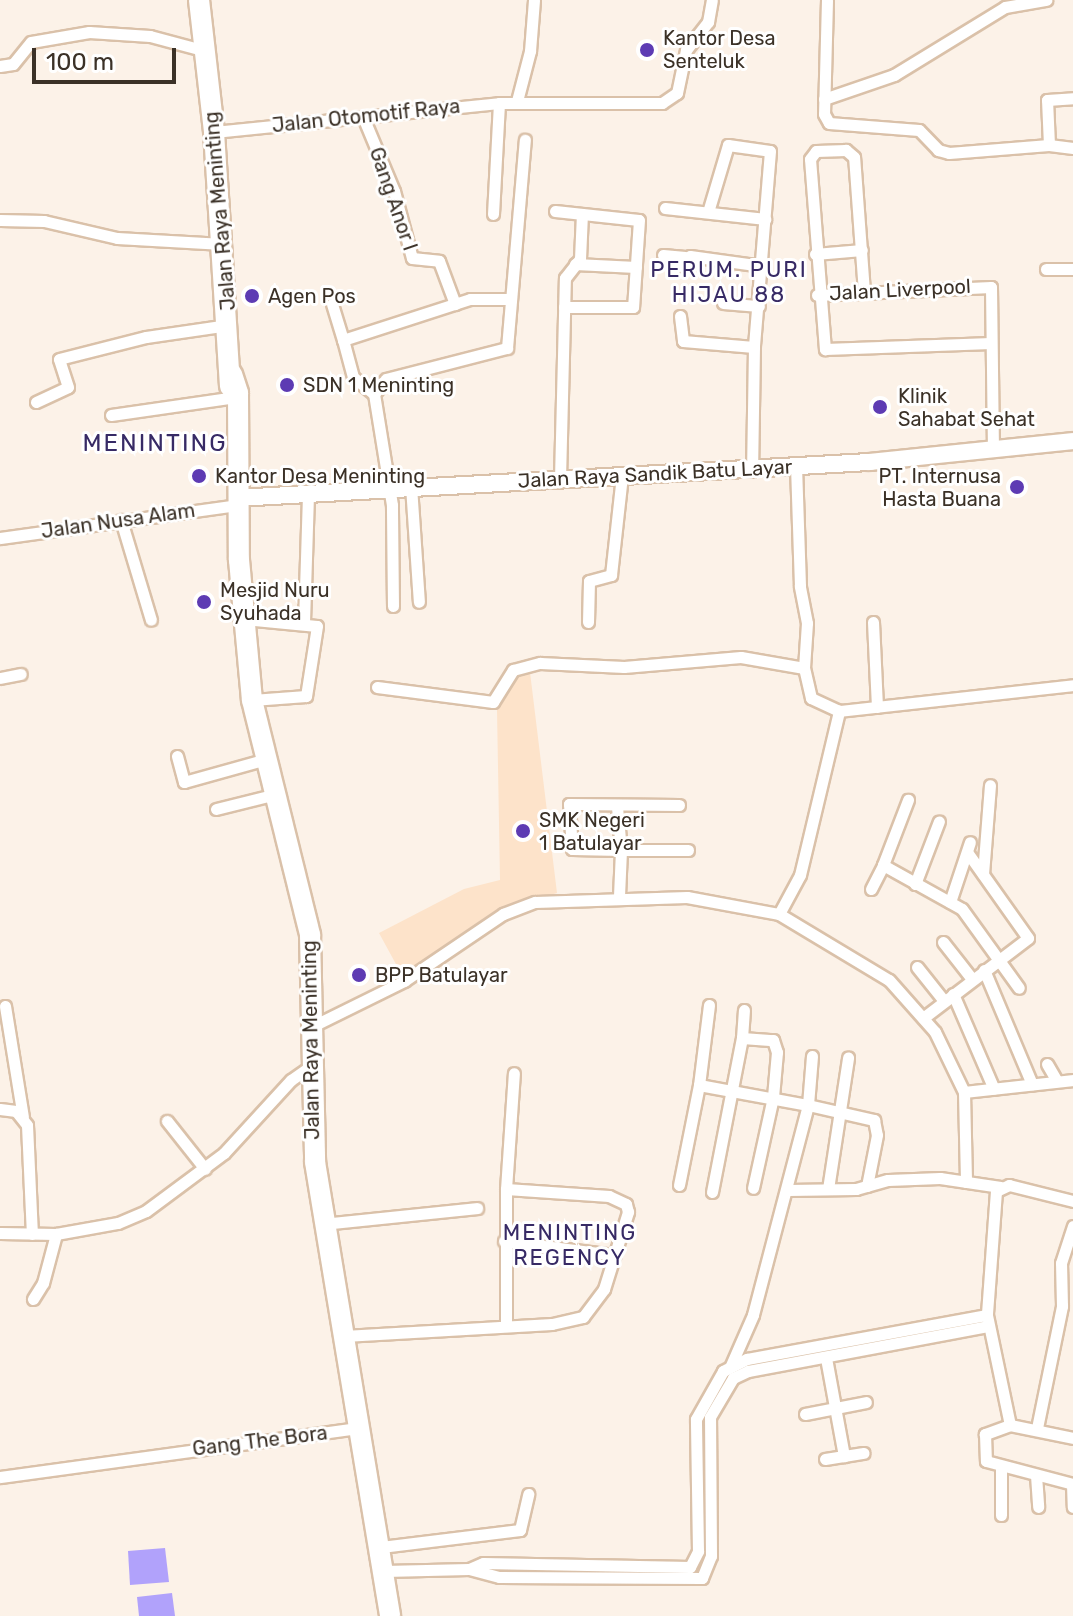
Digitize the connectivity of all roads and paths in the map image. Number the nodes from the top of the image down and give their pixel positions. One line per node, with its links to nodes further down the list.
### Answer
1 (199, 0): 6 (highway, Jalan Raya Meninting)
2 (534, 0): 10 (street)
3 (712, 0): 10 (street, Jalan Otomotif Raya)
4 (827, 0): 9 (street)
5 (1046, 0): 9 (street)
6 (206, 51): 7 (street); 13 (highway, Jalan Raya Meninting)
7 (0, 66)
8 (1073, 98): 15 (street)
9 (824, 99): 15 (street)
10 (517, 101): 11 (street, Jalan Otomotif Raya)
11 (499, 103): 12 (street, Jalan Otomotif Raya); 20 (street)
12 (363, 117): 13 (street, Jalan Otomotif Raya); 38 (street, Gang Anor I)
13 (214, 132): 24 (highway, Jalan Raya Meninting)
14 (525, 140): 35 (street)
15 (1049, 145): 16 (street)
16 (1073, 148)
17 (665, 208): 19 (street)
18 (555, 211): 21 (street)
19 (708, 212): 22 (street); 22 (street)
20 (493, 214)
21 (582, 214): 28 (street); 30 (street)
22 (765, 219): 29 (street)
23 (0, 220): 24 (street)
24 (223, 244): 42 (highway, Jalan Raya Meninting)
25 (862, 250): 26 (street); 26 (street); 33 (street)
26 (815, 254): 34 (street)
27 (663, 255): 29 (street)
28 (575, 264): 30 (street); 40 (street)
29 (762, 266): 39 (street)
30 (636, 267): 40 (street)
31 (1046, 269): 32 (street)
32 (1073, 269)
33 (864, 292): 34 (street, Jalan Liverpool); 44 (street, Jalan Liverpool)
34 (817, 295): 44 (street)
35 (511, 299): 38 (street); 47 (street)
36 (723, 303): 39 (street)
37 (332, 304): 43 (street)
38 (455, 304): 43 (street)
39 (759, 306): 45 (street)
40 (564, 307): 57 (street)
41 (680, 316): 45 (street)
42 (229, 325): 46 (highway, Jalan Raya Meninting); 49 (street)
43 (343, 340): 47 (street)
44 (991, 343): 52 (street)
45 (754, 347): 55 (street)
46 (232, 374): 48 (highway, Jalan Raya Meninting); 53 (highway, Jalan Raya Meninting)
47 (374, 394): 59 (street)
48 (229, 398): 50 (street); 53 (highway, Jalan Raya Meninting)
49 (36, 402)
50 (111, 415)
51 (1073, 441): 52 (main road, Jalan Raya Sandik Batu Layar)
52 (993, 450): 54 (main road, Jalan Raya Sandik Batu Layar)
53 (236, 466): 61 (highway, Jalan Raya Meninting)
54 (796, 467): 55 (main road, Jalan Raya Sandik Batu Layar); 71 (street)
55 (752, 468): 56 (main road, Jalan Raya Sandik Batu Layar)
56 (622, 476): 57 (main road, Jalan Raya Sandik Batu Layar); 69 (street)
57 (560, 479): 58 (main road, Jalan Raya Sandik Batu Layar)
58 (411, 486): 59 (main road, Jalan Raya Sandik Batu Layar); 64 (street)
59 (389, 487): 60 (main road, Jalan Raya Sandik Batu Layar); 65 (street)
60 (308, 494): 61 (main road, Jalan Raya Sandik Batu Layar); 68 (street)
61 (237, 501): 62 (street, Jalan Nusa Alam); 66 (highway, Jalan Raya Meninting)
62 (121, 520): 63 (street, Jalan Nusa Alam); 67 (street)
63 (0, 538)
64 (419, 602)
65 (393, 606)
66 (244, 619): 68 (street); 76 (highway, Jalan Raya Meninting)
67 (151, 620)
68 (304, 622): 76 (street)
69 (588, 622)
70 (873, 622): 77 (street)
71 (804, 668): 75 (street); 78 (street)
72 (21, 674): 73 (street)
73 (0, 678)
74 (1073, 685): 77 (street)
75 (377, 687)
76 (252, 700): 80 (highway, Jalan Raya Meninting)
77 (877, 707): 78 (street)
78 (839, 711): 96 (street)
79 (177, 756): 80 (street)
80 (263, 760): 82 (highway, Jalan Raya Meninting)
81 (990, 785): 91 (street)
82 (272, 795): 86 (street); 108 (highway, Jalan Raya Meninting)
83 (908, 800): 90 (street)
84 (679, 805): 85 (street)
85 (617, 807): 88 (street); 88 (street)
86 (216, 809)
87 (939, 821): 92 (street)
88 (621, 850): 89 (street); 94 (street)
89 (688, 850)
90 (883, 865): 92 (street); 93 (street)
91 (983, 874): 95 (street); 98 (street)
92 (915, 884): 95 (street)
93 (871, 889)
94 (619, 896): 96 (street); 108 (street)
95 (950, 902): 98 (street)
96 (779, 914): 107 (street)
97 (943, 942): 101 (street)
98 (1001, 957): 100 (street); 102 (street)
99 (917, 967): 103 (street)
100 (984, 970): 101 (street); 117 (street)
101 (972, 979): 103 (street)
102 (1019, 988)
103 (949, 998): 107 (street); 119 (street)
104 (709, 1005): 118 (street)
105 (5, 1006): 126 (street)
106 (744, 1010): 109 (street)
107 (923, 1018): 121 (street)
108 (313, 1026): 113 (highway, Jalan Raya Meninting)
109 (742, 1038): 120 (street); 122 (street)
110 (812, 1056): 123 (street)
111 (848, 1058): 125 (street)
112 (1047, 1064): 116 (street)
113 (311, 1066): 128 (street); 140 (highway, Jalan Raya Meninting)
114 (514, 1073): 134 (street)
115 (1073, 1080): 116 (street)
116 (1057, 1081): 117 (street)
117 (1032, 1084): 119 (street)
118 (699, 1085): 120 (street); 130 (street)
119 (994, 1089): 121 (street)
120 (736, 1091): 122 (street); 137 (street)
121 (964, 1092): 129 (street)
122 (773, 1097): 123 (street); 133 (street)
123 (808, 1105): 125 (street); 136 (street)
124 (0, 1109): 126 (street)
125 (841, 1111): 131 (street); 135 (street)
126 (23, 1117): 143 (street)
127 (167, 1121): 128 (street)
128 (205, 1169): 144 (street)
129 (966, 1182): 131 (street); 132 (street)
130 (679, 1185)
131 (867, 1186): 135 (street)
132 (1000, 1187): 138 (street); 149 (street)
133 (753, 1188)
134 (506, 1189): 145 (street); 146 (street)
135 (828, 1189): 136 (street)
136 (788, 1190): 155 (street)
137 (712, 1192)
138 (1073, 1201)
139 (477, 1208): 140 (street)
140 (323, 1224): 151 (highway, Jalan Raya Meninting)
141 (1073, 1226): 148 (street)
142 (0, 1233): 143 (street)
143 (32, 1234): 144 (street)
144 (56, 1234): 147 (street)
145 (504, 1241): 146 (street); 150 (street)
146 (614, 1255): 150 (street)
147 (33, 1299)
148 (1068, 1300): 161 (street)
149 (988, 1320): 152 (street); 159 (street)
150 (506, 1326): 151 (street)
151 (344, 1336): 160 (highway, Jalan Raya Meninting)
152 (903, 1337): 153 (street); 154 (street)
153 (787, 1358): 154 (street); 155 (street); 167 (street)
154 (826, 1358): 157 (street)
155 (731, 1366): 167 (street)
156 (866, 1402): 157 (street)
157 (836, 1408): 158 (street); 164 (street)
158 (805, 1414)
159 (1010, 1425): 161 (street); 166 (street)
160 (360, 1428): 169 (street, Gang The Bora); 175 (highway, Jalan Raya Meninting)
161 (1037, 1428): 162 (street)
162 (1073, 1438)
163 (864, 1453): 164 (street)
164 (844, 1456): 165 (street)
165 (825, 1459)
166 (1001, 1467): 168 (street); 174 (street)
167 (702, 1468): 176 (street); 179 (street)
168 (1036, 1475): 170 (street); 172 (street)
169 (0, 1477)
170 (1073, 1484): 173 (street)
171 (528, 1494): 175 (street)
172 (1038, 1507)
173 (1073, 1507)
174 (1001, 1515)
175 (381, 1547): 178 (highway, Jalan Raya Meninting)
176 (598, 1566): 177 (street); 179 (street)
177 (491, 1570): 178 (street); 179 (street)
178 (384, 1571): 180 (highway, Jalan Raya Meninting)
179 (598, 1579)
180 (390, 1616)

